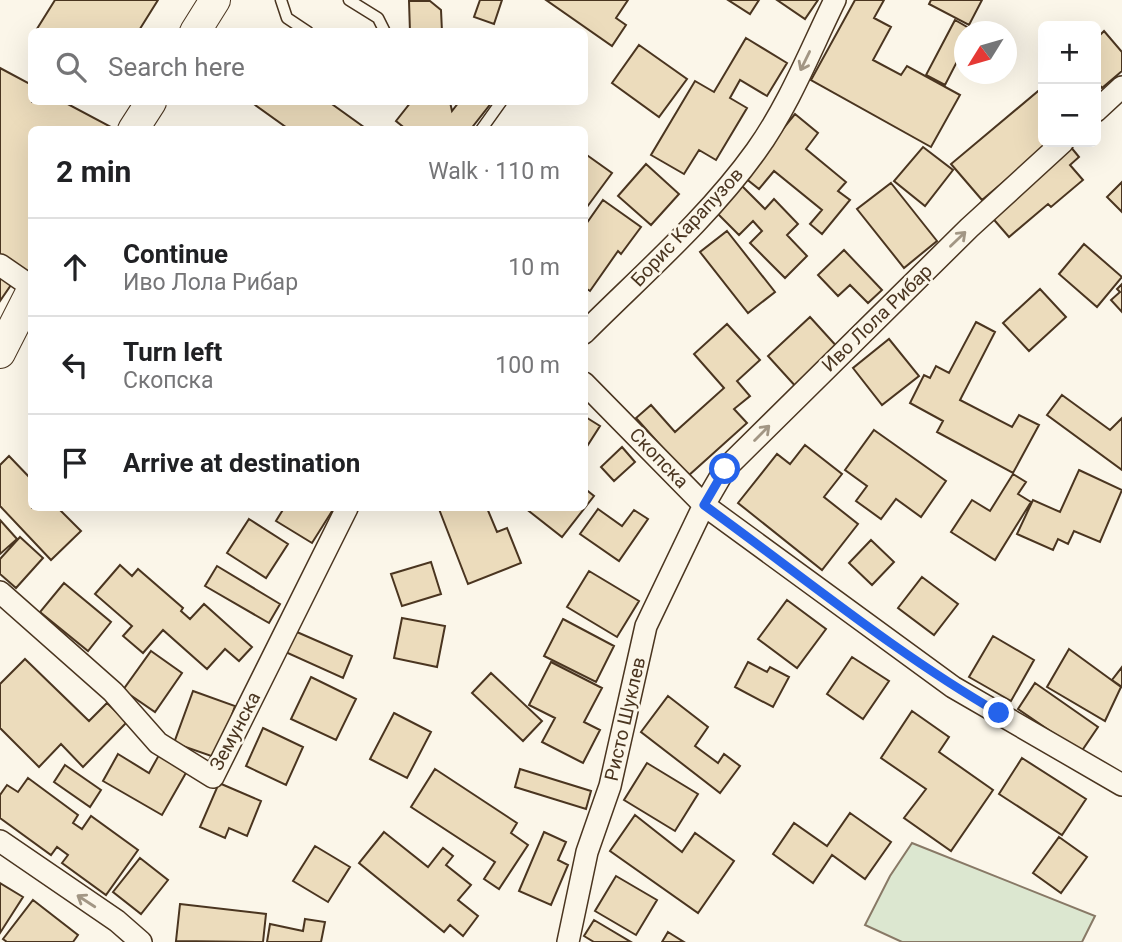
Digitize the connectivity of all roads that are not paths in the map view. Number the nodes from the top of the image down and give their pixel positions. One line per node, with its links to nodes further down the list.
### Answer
1 (215, 0): 5 (main road)
2 (281, 0): 6 (lane)
3 (349, 0): 7 (lane)
4 (835, 0): 18 (street, Борис Карапузов, one-way to 18)
5 (198, 28)
6 (302, 28)
7 (383, 28)
8 (1122, 87): 11 (street)
9 (148, 105): 12 (main road)
10 (499, 105): 13 (lane)
11 (1101, 106)
12 (135, 126)
13 (484, 126)
14 (1058, 147): 21 (street, Иво Лола Рибар, one-way to 14)
15 (0, 265): 16 (street)
16 (28, 285)
17 (28, 300): 19 (main road)
18 (589, 321)
19 (14, 340)
20 (588, 387): 21 (street, Скопска)
21 (704, 505): 24 (street, Скопска); 27 (street, Ристо Шуклев)
22 (346, 511): 23 (street, Земунска)
23 (0, 592)
24 (1122, 785)
25 (0, 841): 26 (street, one-way to 25)
26 (141, 942)
27 (568, 942)

